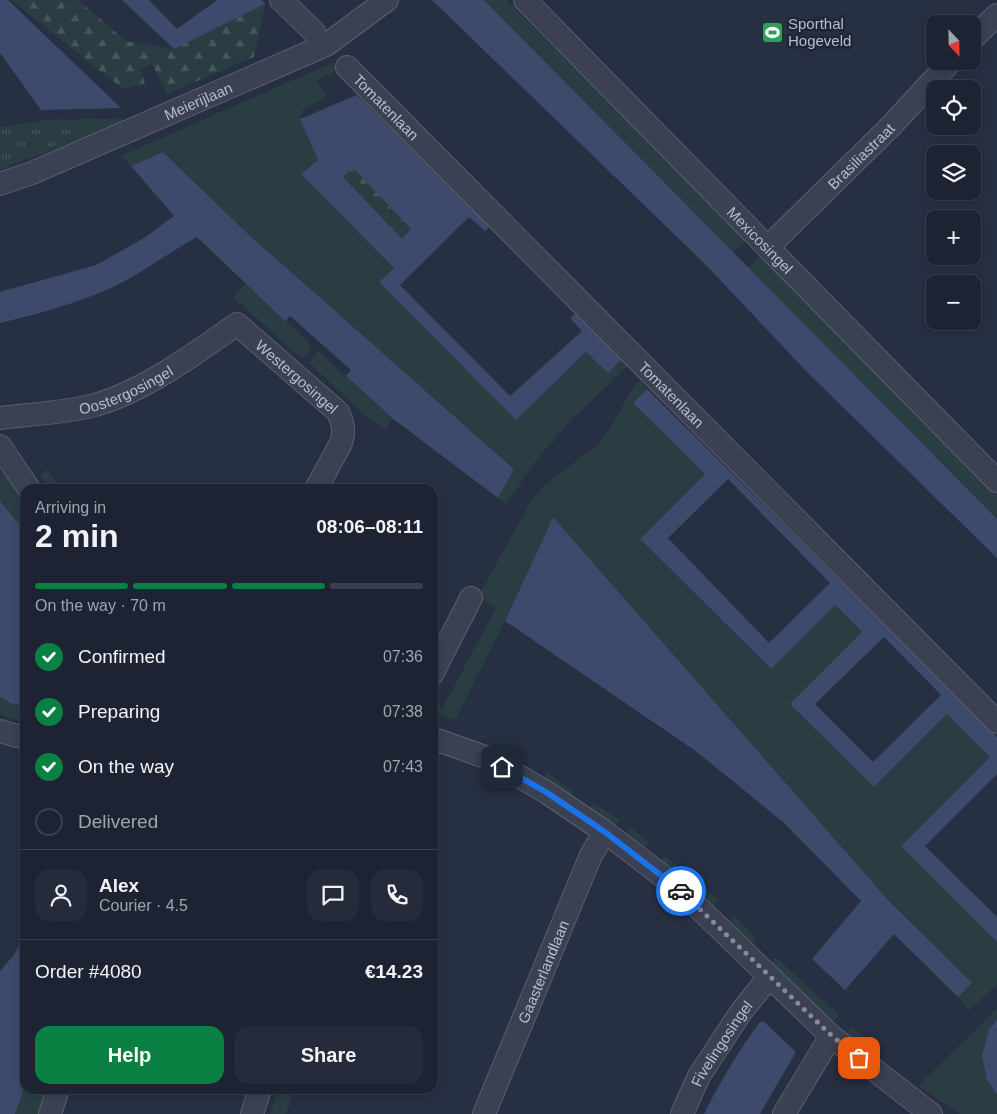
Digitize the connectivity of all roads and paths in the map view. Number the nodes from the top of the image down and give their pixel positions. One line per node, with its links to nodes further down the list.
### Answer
1 (281, 0): 6 (street)
2 (387, 0): 9 (street, Meierijlaan)
3 (525, 0): 10 (street, Mexicosingel)
4 (997, 15): 5 (street)
5 (981, 30)
6 (314, 32)
7 (347, 67): 19 (street, Tomatenlaan)
8 (943, 70): 10 (street, Brasiliastraat)
9 (0, 184)
10 (768, 247): 14 (street, Mexicosingel)
11 (237, 324): 12 (street, Oostergosingel); 16 (street, Westergosingel)
12 (0, 418)
13 (0, 446): 15 (street)
14 (997, 481)
15 (26, 484)
16 (319, 484)
17 (471, 598): 18 (street)
18 (438, 662)
19 (997, 722)
20 (0, 731): 21 (street)
21 (20, 736)
22 (438, 740): 23 (street)
23 (605, 832): 24 (street); 30 (street, Gaasterlandlaan)
24 (769, 977): 25 (street); 31 (street, Fivelingosingel)
25 (832, 1036): 32 (street); 33 (street)
26 (56, 1094): 28 (street)
27 (258, 1094): 29 (street)
28 (50, 1114)
29 (252, 1114)
30 (484, 1114)
31 (682, 1114)
32 (784, 1114)
33 (931, 1114)

